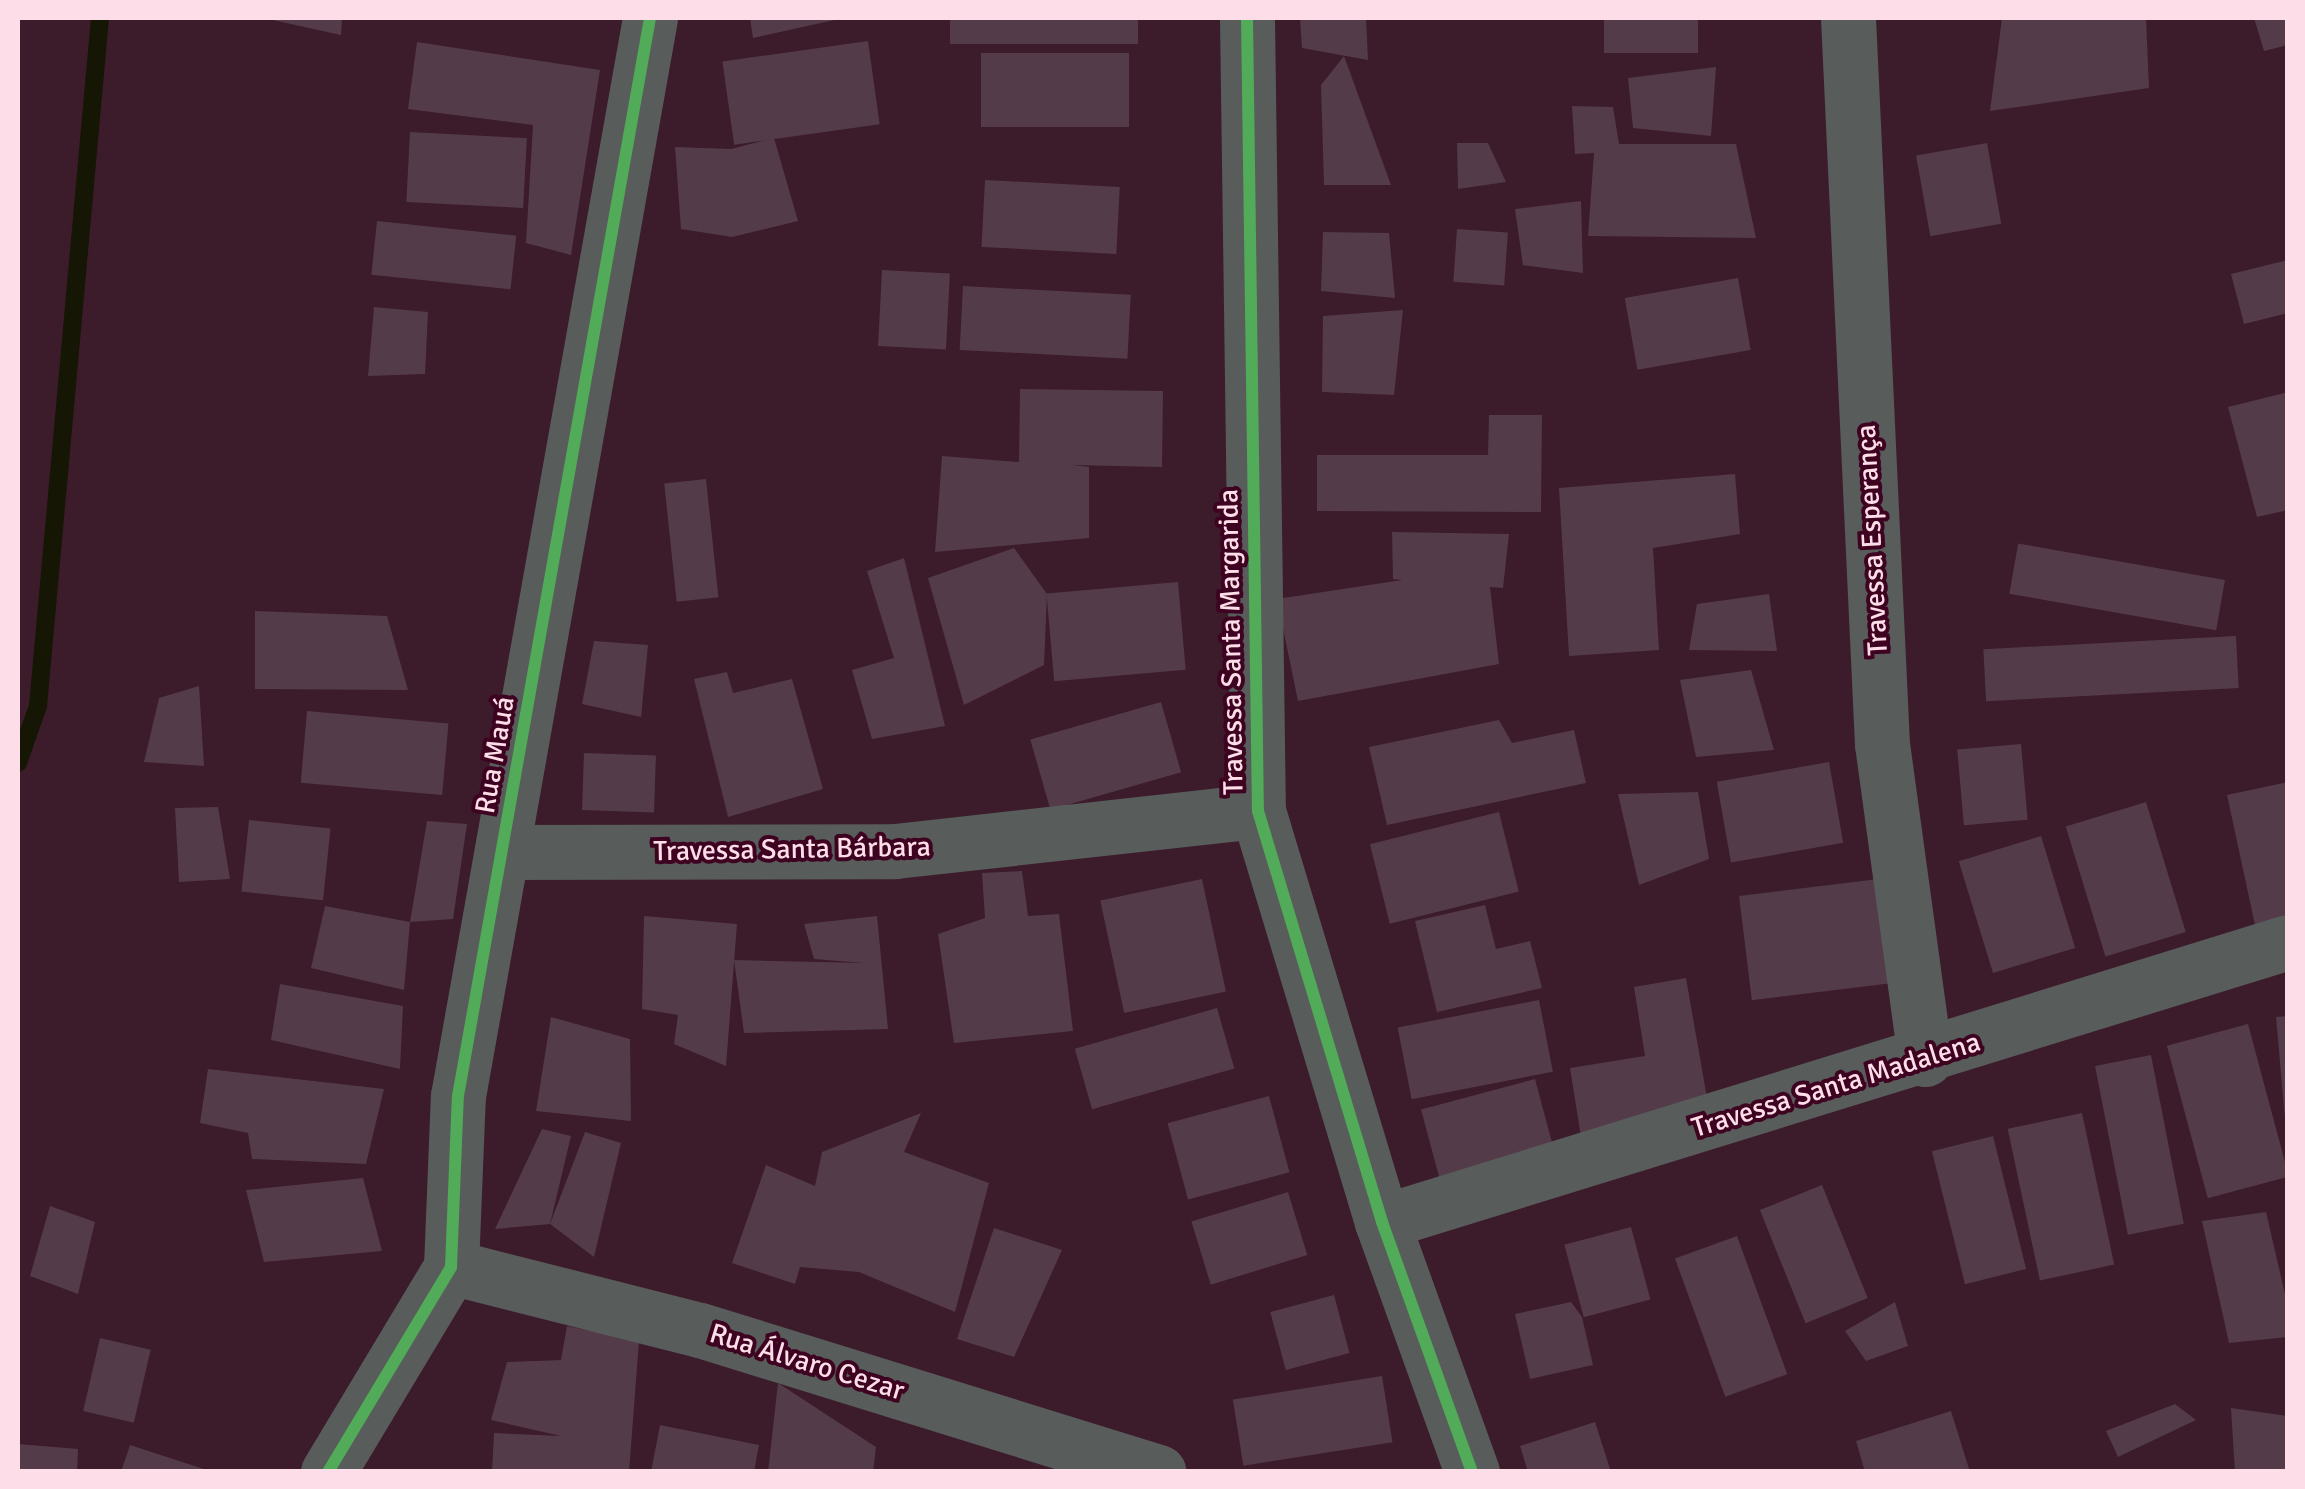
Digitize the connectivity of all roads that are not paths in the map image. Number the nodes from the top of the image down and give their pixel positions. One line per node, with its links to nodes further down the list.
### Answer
1 (650, 18): 5 (street, Rua Mauá)
2 (1247, 18): 4 (street, Travessa Santa Margarida)
3 (1848, 18): 7 (street, Travessa Esperança)
4 (1258, 811): 5 (street, Travessa Santa Bárbara); 8 (street, Travessa Santa Margarida)
5 (504, 852): 9 (street, Rua Mauá)
6 (2288, 942): 7 (street, Travessa Santa Madalena)
7 (1925, 1059): 8 (street, Travessa Santa Madalena)
8 (1382, 1222): 12 (street, Travessa Santa Margarida)
9 (451, 1267): 10 (street, Rua Mauá); 11 (street, Rua Álvaro Cezar)
10 (328, 1472)
11 (1158, 1472)
12 (1472, 1472)

